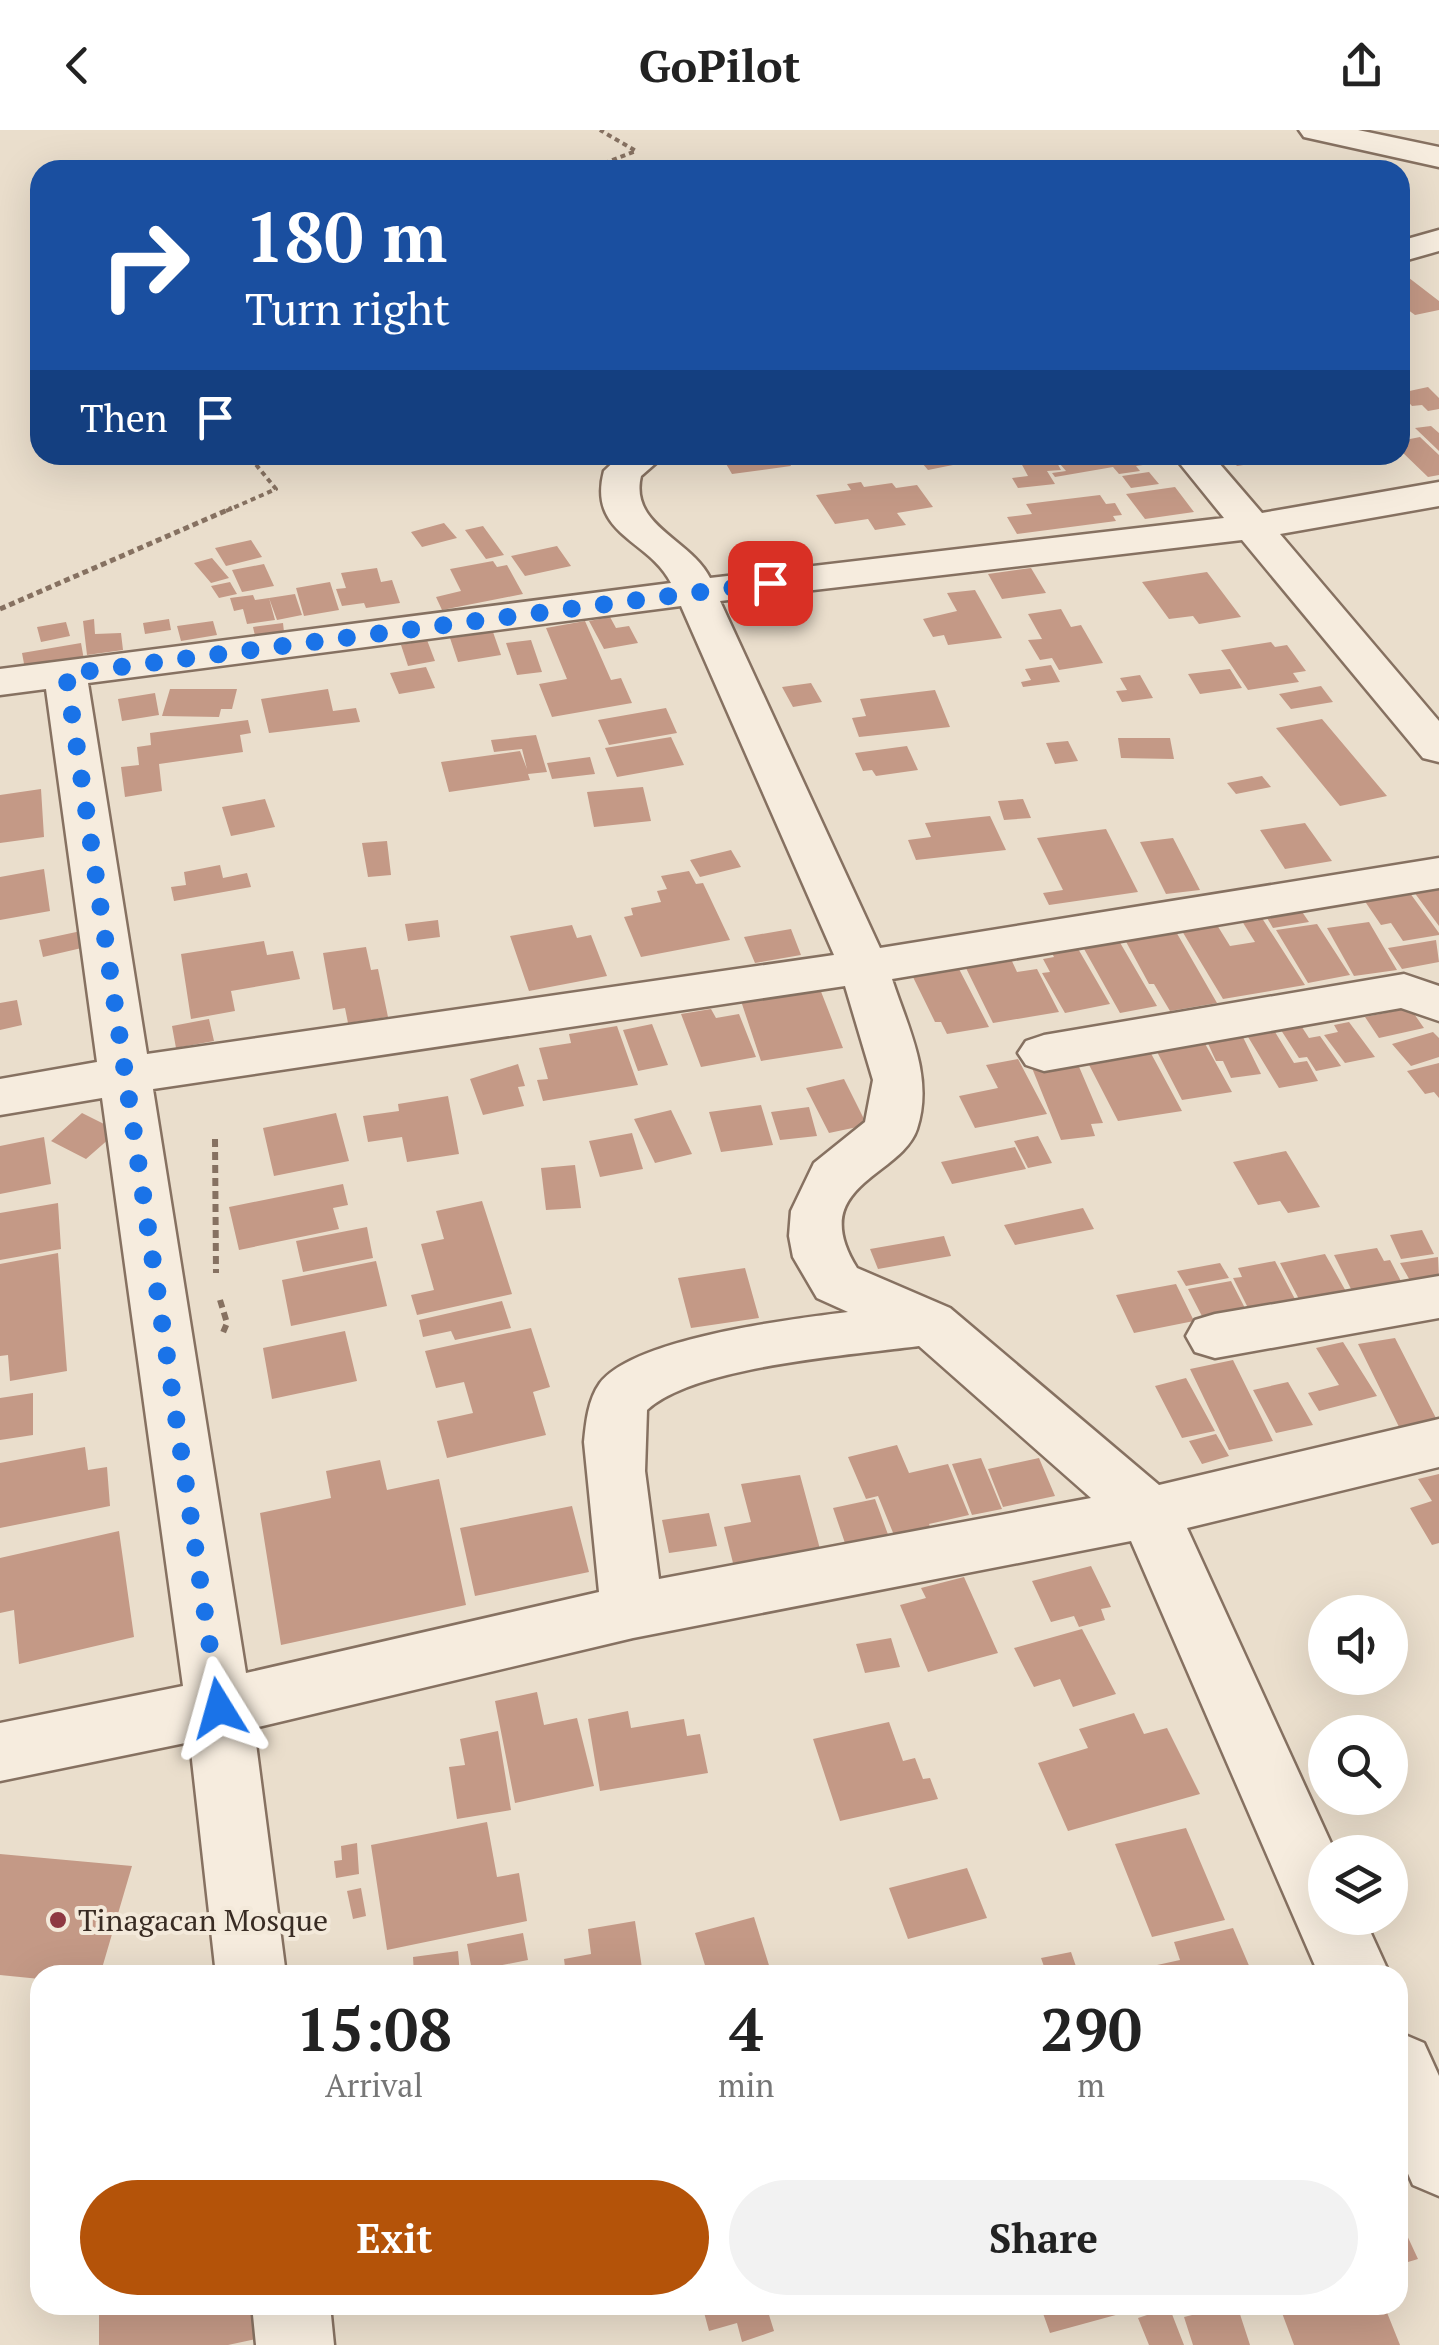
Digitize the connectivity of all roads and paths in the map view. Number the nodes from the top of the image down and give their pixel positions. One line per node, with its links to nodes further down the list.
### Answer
1 (600, 130): 4 (path)
2 (1315, 130): 3 (street)
3 (1439, 156)
4 (613, 160)
5 (256, 465): 11 (path)
6 (630, 465): 10 (street)
7 (1201, 465): 9 (street)
8 (1439, 494): 9 (street)
9 (1254, 527): 10 (street); 14 (street)
10 (695, 592): 12 (street); 16 (street)
11 (0, 609)
12 (66, 674): 13 (street); 19 (street)
13 (0, 682)
14 (1439, 748)
15 (1439, 873): 16 (street)
16 (864, 967): 19 (street); 22 (street)
17 (1439, 1004): 18 (street)
18 (1044, 1053)
19 (127, 1074): 20 (street); 27 (street)
20 (0, 1097)
21 (1439, 1297): 23 (street)
22 (930, 1322): 25 (street); 26 (street)
23 (1215, 1336)
24 (1439, 1443): 25 (street)
25 (1150, 1512): 26 (street); 29 (street)
26 (633, 1611): 27 (street)
27 (219, 1708): 28 (street); 31 (street)
28 (0, 1752)
29 (1308, 1870)
30 (1338, 1935): 32 (street)
31 (250, 1965)
32 (1351, 1965)
33 (1408, 2090): 34 (street)
34 (1439, 2159)
35 (292, 2315): 36 (street)
36 (296, 2345)

